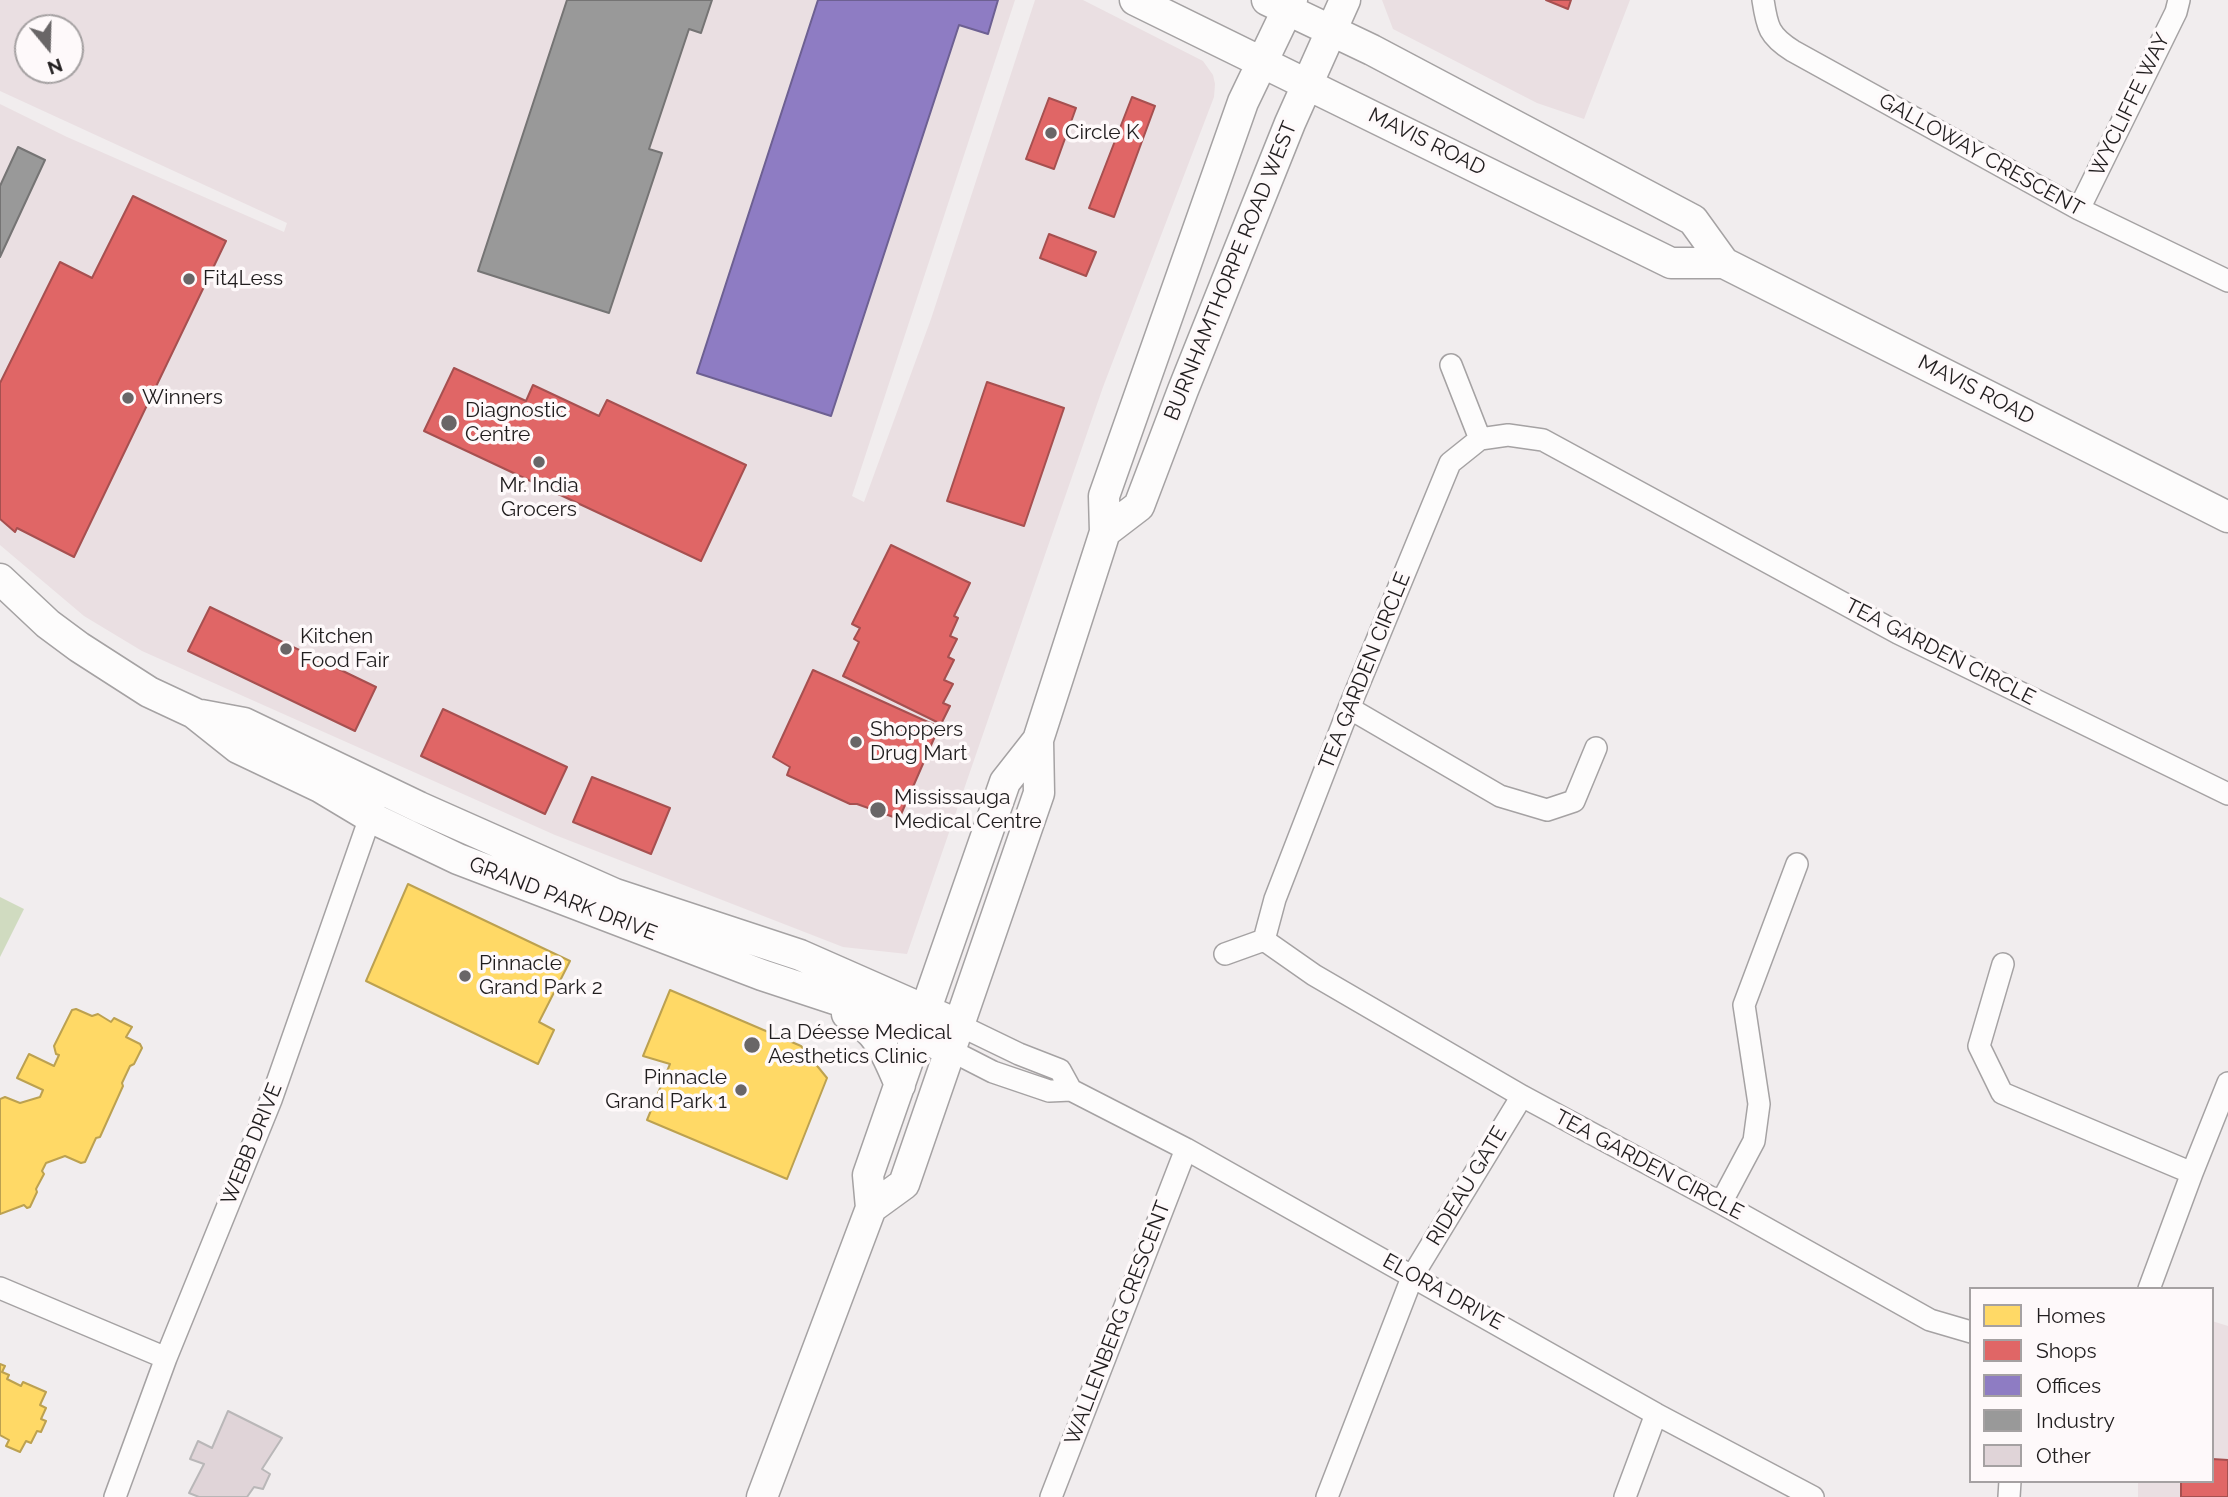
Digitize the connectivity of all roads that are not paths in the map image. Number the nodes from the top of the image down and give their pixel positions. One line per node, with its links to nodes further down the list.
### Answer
1 (1135, 0): 7 (main road, MAVIS ROAD)
2 (1345, 0): 6 (main road, BURNHAMTHORPE ROAD WEST)
3 (1763, 0): 9 (street, GALLOWAY CRESCENT)
4 (2179, 0): 9 (street, WYCLIFFE WAY)
5 (1282, 3): 6 (main road, MAVIS ROAD); 7 (main road, BURNHAMTHORPE ROAD WEST)
6 (1331, 31): 8 (main road, BURNHAMTHORPE ROAD WEST); 10 (main road, MAVIS ROAD)
7 (1262, 62): 8 (main road, MAVIS ROAD); 15 (main road, BURNHAMTHORPE ROAD WEST)
8 (1307, 84): 10 (main road, MAVIS ROAD); 15 (main road, BURNHAMTHORPE ROAD WEST)
9 (2079, 209): 11 (street, GALLOWAY CRESCENT)
10 (1724, 263): 14 (main road, MAVIS ROAD)
11 (2228, 281)
12 (1451, 365): 13 (street)
13 (1480, 439): 17 (street, TEA GARDEN CIRCLE); 22 (street, TEA GARDEN CIRCLE)
14 (2228, 517)
15 (1105, 532): 19 (main road, BURNHAMTHORPE ROAD WEST)
16 (0, 579): 18 (main road, GRAND PARK DRIVE)
17 (1349, 708): 20 (street); 25 (street, TEA GARDEN CIRCLE)
18 (194, 713): 21 (main road, GRAND PARK DRIVE); 23 (main road, GRAND PARK DRIVE)
19 (1038, 740): 29 (main road, BURNHAMTHORPE ROAD WEST); 30 (main road, BURNHAMTHORPE ROAD WEST)
20 (1596, 748)
21 (380, 788): 23 (street, WEBB DRIVE); 29 (main road, GRAND PARK DRIVE)
22 (2228, 794)
23 (370, 817): 28 (main road, GRAND PARK DRIVE); 42 (street, WEBB DRIVE)
24 (1797, 864): 36 (street)
25 (1264, 940): 26 (street); 33 (street, TEA GARDEN CIRCLE)
26 (1225, 954)
27 (2003, 964): 35 (street)
28 (762, 975): 29 (main road, GRAND PARK DRIVE); 32 (main road)
29 (922, 1023): 30 (main road, GRAND PARK DRIVE); 32 (main road, BURNHAMTHORPE ROAD WEST)
30 (954, 1038): 34 (street, ELORA DRIVE); 37 (main road, BURNHAMTHORPE ROAD WEST)
31 (2228, 1083): 35 (street)
32 (900, 1085): 37 (main road, BURNHAMTHORPE ROAD WEST)
33 (1522, 1096): 36 (street, TEA GARDEN CIRCLE); 38 (street, RIDEAU GATE)
34 (1186, 1149): 38 (street, ELORA DRIVE); 46 (street, WALLENBERG CRESCENT)
35 (2192, 1173): 39 (street)
36 (1721, 1203): 41 (street, TEA GARDEN CIRCLE)
37 (871, 1208): 45 (main road, BURNHAMTHORPE ROAD WEST)
38 (1413, 1275): 43 (street, ELORA DRIVE); 47 (street, RIDEAU GATE)
39 (2150, 1287)
40 (0, 1288): 42 (street)
41 (1969, 1331)
42 (166, 1358): 44 (street, WEBB DRIVE)
43 (1656, 1414): 48 (street); 49 (street, ELORA DRIVE)
44 (115, 1497)
45 (762, 1497)
46 (1051, 1497)
47 (1327, 1497)
48 (1625, 1497)
49 (1813, 1497)

